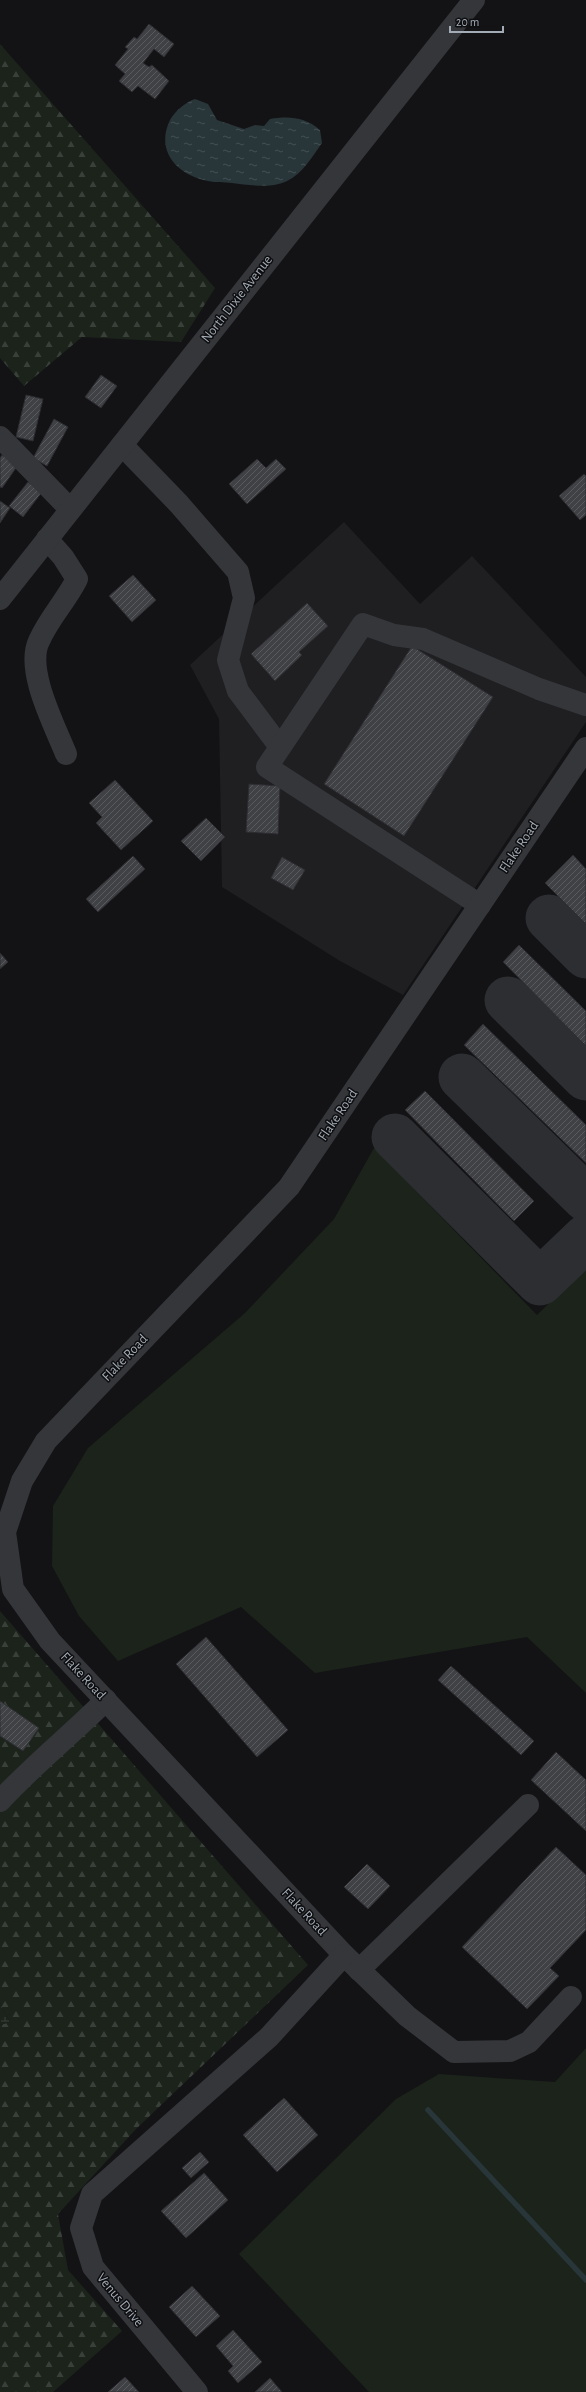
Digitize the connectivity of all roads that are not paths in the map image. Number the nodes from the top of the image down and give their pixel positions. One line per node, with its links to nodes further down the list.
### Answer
1 (474, 0): 3 (street, North Dixie Avenue)
2 (0, 437): 4 (street)
3 (122, 445): 4 (street, North Dixie Avenue); 8 (street)
4 (70, 509): 5 (street, North Dixie Avenue)
5 (47, 539): 6 (street, North Dixie Avenue); 10 (street)
6 (2, 592)
7 (586, 705): 8 (street)
8 (280, 747): 11 (street)
9 (586, 748): 11 (street, Flake Road)
10 (66, 754)
11 (480, 905): 12 (street, Flake Road)
12 (106, 1700): 13 (street); 15 (street, Flake Road)
13 (0, 1801)
14 (528, 1805): 15 (street)
15 (352, 1962): 16 (street, Flake Road); 17 (street, Venus Drive)
16 (571, 1997)
17 (197, 2392)

